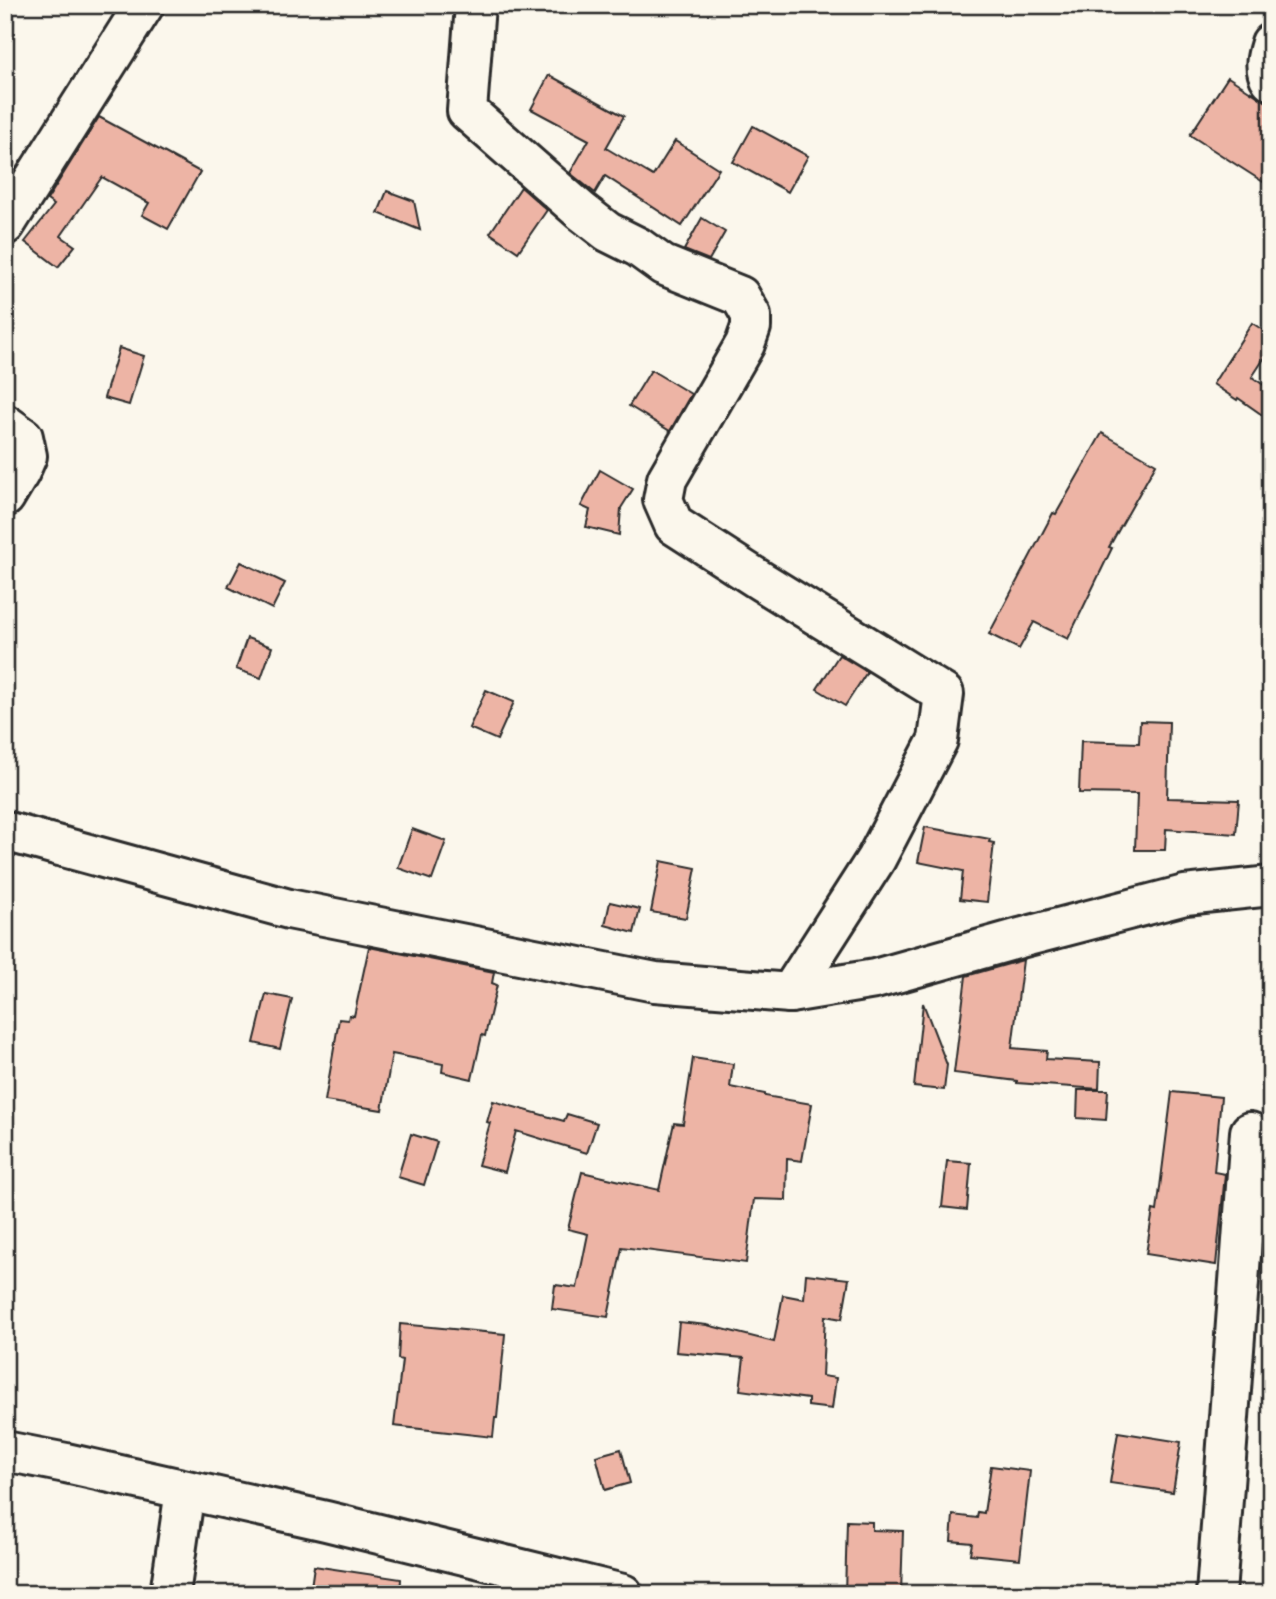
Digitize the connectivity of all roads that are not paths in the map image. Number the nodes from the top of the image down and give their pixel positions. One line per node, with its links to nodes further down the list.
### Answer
1 (144, 5): 5 (street)
2 (475, 5): 10 (street)
3 (1271, 43): 4 (street)
4 (1271, 80)
5 (5, 225)
6 (5, 424): 7 (street)
7 (5, 496)
8 (5, 831): 10 (street)
9 (1271, 886): 10 (street)
10 (790, 993)
11 (1250, 1132): 16 (street)
12 (5, 1451): 13 (street)
13 (185, 1490): 14 (street); 15 (street)
14 (170, 1594)
15 (623, 1594)
16 (1216, 1594)

